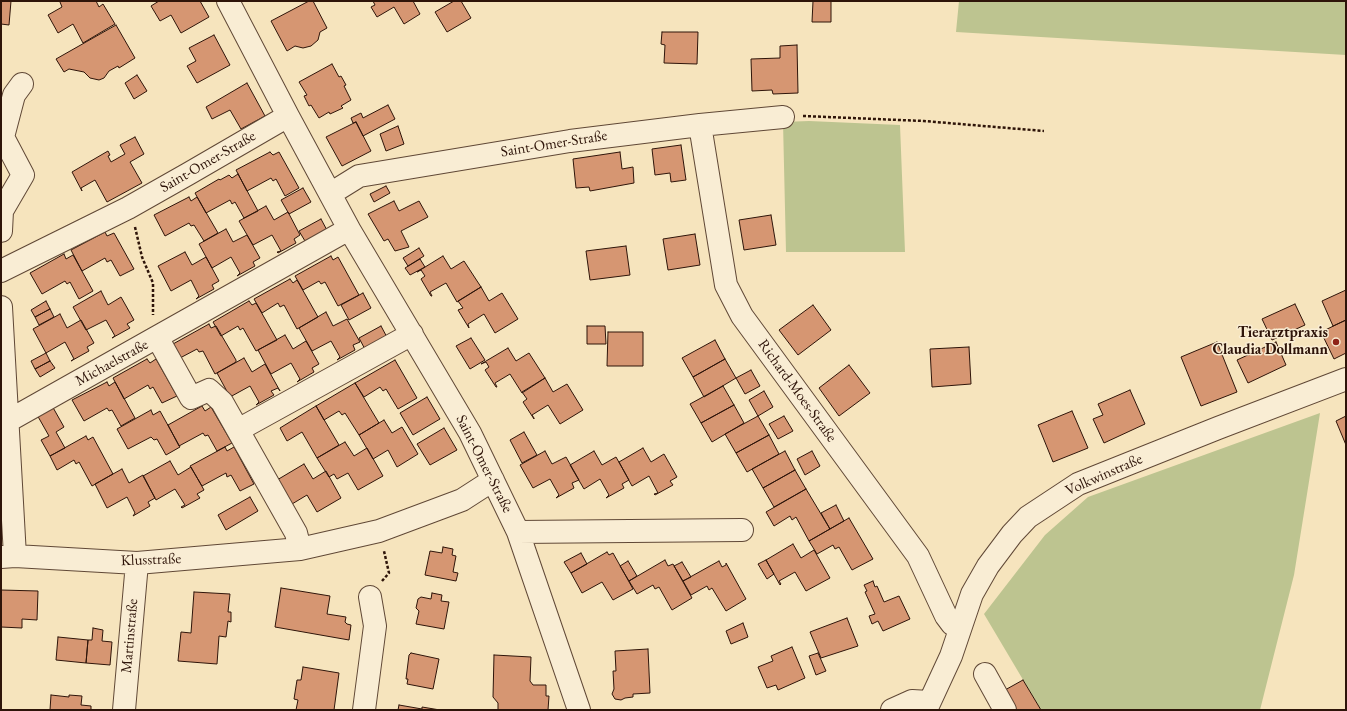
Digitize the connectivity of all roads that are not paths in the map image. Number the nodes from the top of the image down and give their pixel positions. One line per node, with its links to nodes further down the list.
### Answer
1 (228, 1): 3 (street, Saint-Omer-Straße)
2 (22, 84): 8 (street)
3 (288, 116): 6 (street, Saint-Omer-Straße); 9 (street, Saint-Omer-Straße)
4 (783, 117): 5 (street, Saint-Omer-Straße)
5 (700, 125): 6 (street, Saint-Omer-Straße); 23 (street, Richard-Moes-Straße)
6 (330, 194): 7 (street, Saint-Omer-Straße)
7 (349, 229): 11 (street, Saint-Omer-Straße); 12 (street)
8 (1, 231)
9 (1, 271)
10 (1, 307): 14 (street)
11 (412, 334): 15 (street); 16 (street, Saint-Omer-Straße)
12 (157, 337): 14 (street, Michaelstraße); 15 (street, Michaelstraße)
13 (1346, 379): 23 (street, Volkwinstraße)
14 (8, 421): 20 (street)
15 (238, 430): 19 (street)
16 (493, 480): 18 (street, Saint-Omer-Straße); 19 (street, Klusstraße)
17 (742, 530): 18 (street, Saint-Omer-Straße)
18 (518, 532): 28 (street, Saint-Omer-Straße)
19 (300, 549): 21 (street, Klusstraße)
20 (8, 556): 21 (street, Klusstraße)
21 (137, 563): 26 (street, Martinstraße)
22 (370, 597): 27 (street)
23 (959, 628): 25 (street, Volkwinstraße)
24 (985, 674): 30 (street)
25 (927, 706): 29 (street)
26 (124, 710)
27 (364, 710)
28 (579, 710)
29 (892, 710)
30 (1005, 710)

